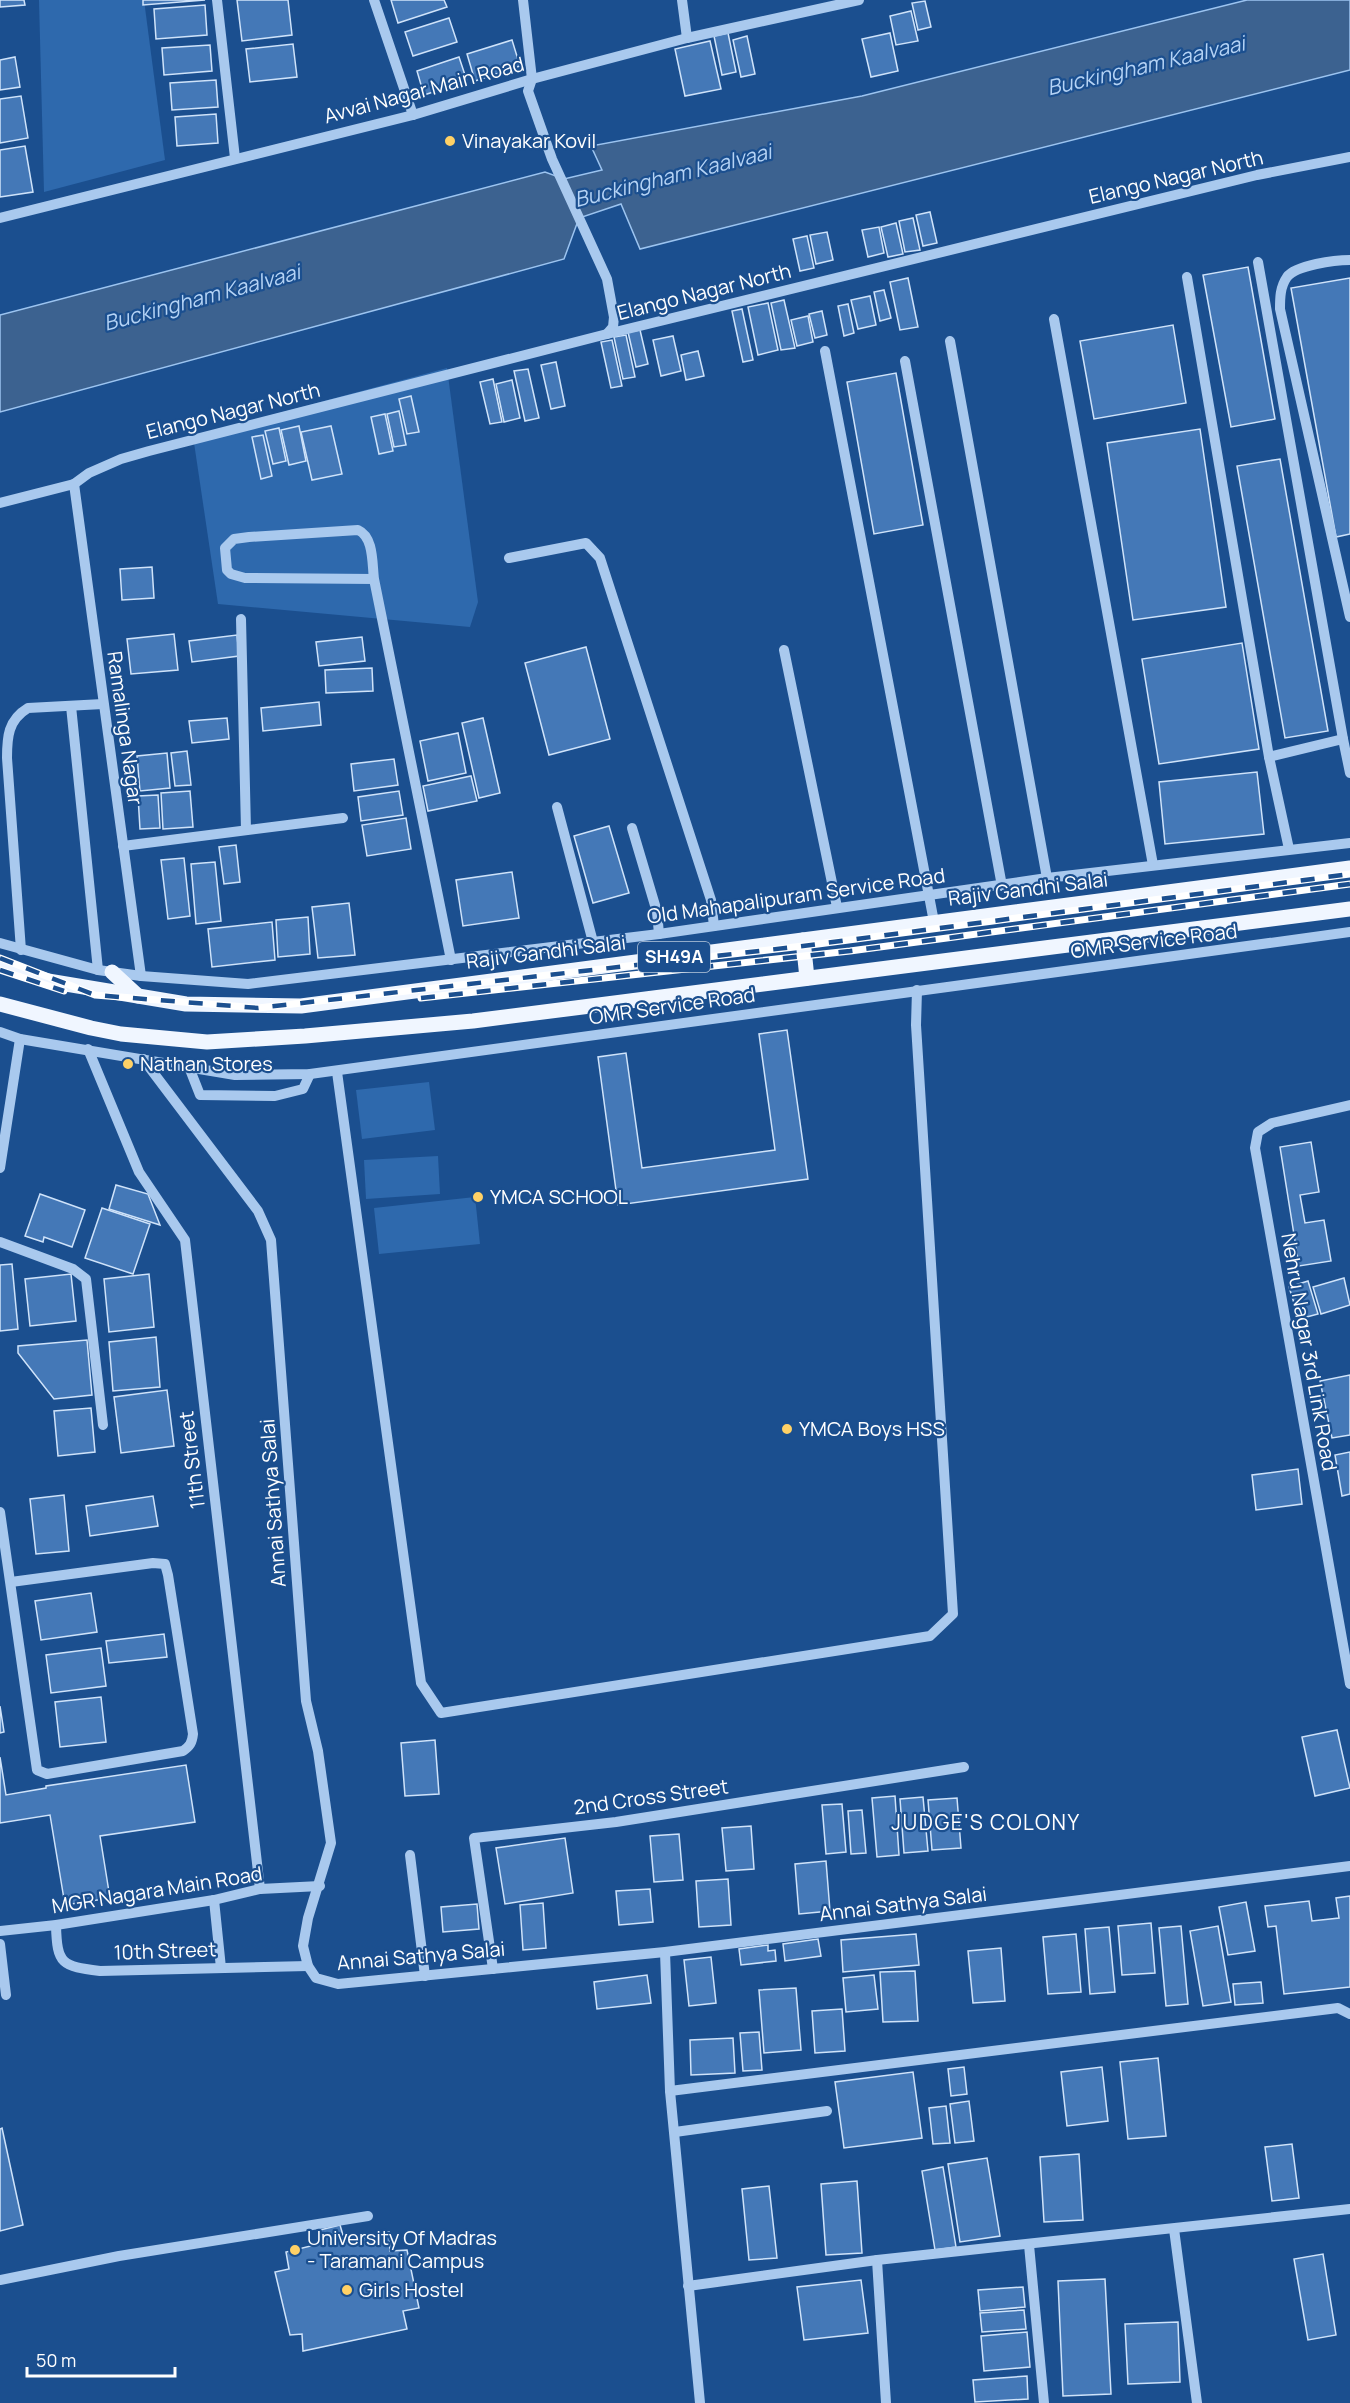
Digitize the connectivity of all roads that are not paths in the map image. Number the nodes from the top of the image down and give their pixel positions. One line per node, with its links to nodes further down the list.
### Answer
1 (217, 0): 10 (street)
2 (374, 0): 8 (street)
3 (523, 0): 7 (street)
4 (682, 0): 6 (street)
5 (857, 0): 6 (street, Avvai Nagar Main Road)
6 (687, 38): 7 (street, Avvai Nagar Main Road)
7 (532, 79): 8 (street, Avvai Nagar Main Road); 16 (street)
8 (413, 115): 10 (street, Avvai Nagar Main Road)
9 (1350, 157): 16 (street, Elango Nagar North)
10 (234, 158): 11 (street, Avvai Nagar Main Road)
11 (0, 218)
12 (1350, 261): 23 (street)
13 (1258, 262): 30 (street)
14 (1187, 277): 31 (street)
15 (1054, 319): 40 (street)
16 (607, 334): 20 (street, Elango Nagar North)
17 (950, 341): 42 (street)
18 (825, 351): 44 (street)
19 (905, 362): 43 (street)
20 (74, 484): 21 (street, Elango Nagar North); 28 (street, Ramalinga Nagar)
21 (0, 503)
22 (509, 558): 48 (street)
23 (1346, 576): 25 (street)
24 (374, 579): 24 (street); 55 (street)
25 (1350, 616)
26 (241, 619): 36 (street)
27 (784, 650): 45 (street)
28 (103, 704): 29 (street); 38 (street, Ramalinga Nagar)
29 (71, 706): 54 (street); 57 (street)
30 (1343, 740): 31 (street); 32 (street)
31 (1269, 757): 39 (street)
32 (1350, 773)
33 (557, 807): 52 (street)
34 (343, 818): 36 (street)
35 (632, 828): 50 (street)
36 (246, 830): 38 (street)
37 (1350, 843): 39 (street, Old Mahapalipuram Service Road)
38 (123, 846): 58 (street, Ramalinga Nagar)
39 (1289, 849): 40 (street, Old Mahapalipuram Service Road)
40 (1153, 865): 42 (street, Old Mahapalipuram Service Road)
41 (1350, 868): 47 (main road, Rajiv Gandhi Salai / SH49A)
42 (1047, 878): 43 (street, Old Mahapalipuram Service Road)
43 (1002, 886): 44 (street, Old Mahapalipuram Service Road)
44 (929, 894): 45 (street, Old Mahapalipuram Service Road); 47 (street)
45 (837, 907): 48 (street, Old Mahapalipuram Service Road)
46 (1350, 909): 59 (main road, SH49A)
47 (934, 922): 51 (main road, Rajiv Gandhi Salai / SH49A)
48 (714, 926): 50 (street, Old Mahapalipuram Service Road)
49 (1350, 932): 60 (street, OMR Service Road)
50 (659, 934): 52 (street, Old Mahapalipuram Service Road)
51 (803, 940): 59 (main road); 61 (main road, Rajiv Gandhi Salai / SH49A)
52 (593, 942): 55 (street, Old Mahapalipuram Service Road)
53 (0, 943): 54 (street, Old Mahapalipuram Service Road)
54 (21, 950): 57 (street, Old Mahapalipuram Service Road)
55 (451, 960): 58 (street, Old Mahapalipuram Service Road)
56 (0, 965): 61 (main road, Rajiv Gandhi Salai / SH49A)
57 (105, 971): 58 (street, Old Mahapalipuram Service Road); 61 (main road)
58 (141, 976)
59 (807, 978): 62 (main road, SH49A)
60 (917, 990): 68 (street, OMR Service Road); 68 (street)
61 (138, 996)
62 (0, 1004)
63 (0, 1032): 64 (street, OMR Service Road)
64 (20, 1039): 65 (street, OMR Service Road); 71 (street)
65 (88, 1049): 66 (street, OMR Service Road); 81 (street, 11th Street)
66 (143, 1059): 67 (street, OMR Service Road); 80 (street, Annai Sathya Salai)
67 (189, 1067): 69 (street, OMR Service Road); 69 (street)
68 (337, 1072): 69 (street, OMR Service Road)
69 (310, 1074)
70 (1350, 1105): 76 (street, Nehru Nagar 3rd Link Road)
71 (0, 1168)
72 (0, 1242): 73 (street)
73 (103, 1425)
74 (0, 1512): 75 (street)
75 (11, 1581): 75 (street)
76 (1350, 1684)
77 (964, 1767): 89 (street, 2nd Cross Street)
78 (410, 1855): 90 (street)
79 (1350, 1866): 86 (street, Annai Sathya Salai)
80 (320, 1886): 81 (street, MGR Nagara Main Road); 87 (street, Annai Sathya Salai)
81 (260, 1889): 82 (street, MGR Nagara Main Road)
82 (213, 1900): 83 (street, MGR Nagara Main Road); 88 (street)
83 (56, 1925): 84 (street, MGR Nagara Main Road); 88 (street, 10th Street)
84 (0, 1931)
85 (0, 1944): 91 (street)
86 (665, 1952): 89 (street, Annai Sathya Salai); 93 (street)
87 (308, 1966): 88 (street, 10th Street); 90 (street, Annai Sathya Salai)
88 (221, 1968)
89 (493, 1969): 90 (street, Annai Sathya Salai)
90 (425, 1976)
91 (6, 1995)
92 (1350, 2014): 93 (street)
93 (670, 2091): 95 (street)
94 (827, 2111): 95 (street)
95 (675, 2132): 102 (street)
96 (1350, 2209): 98 (street)
97 (368, 2216): 101 (street)
98 (1174, 2229): 99 (street); 106 (street)
99 (1029, 2245): 100 (street); 105 (street)
100 (877, 2260): 102 (street); 104 (street)
101 (0, 2280)
102 (688, 2286): 103 (street)
103 (700, 2403)
104 (886, 2403)
105 (1044, 2403)
106 (1197, 2403)

